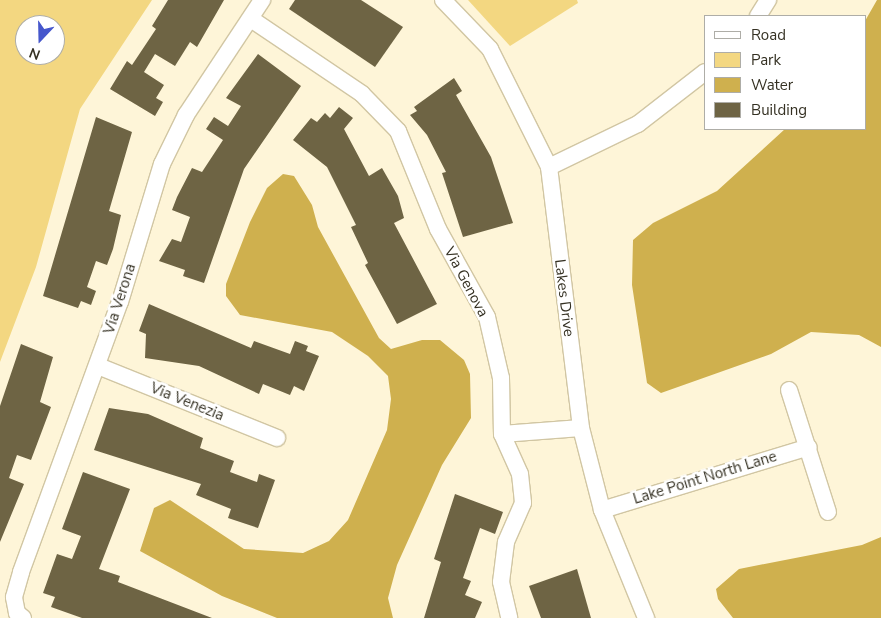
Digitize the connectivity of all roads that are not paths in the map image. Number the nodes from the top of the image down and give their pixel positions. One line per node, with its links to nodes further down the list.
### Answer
1 (262, 0): 5 (street, Via Verona)
2 (443, 0): 7 (street, Lakes Drive)
3 (768, 0): 4 (street)
4 (759, 15)
5 (251, 19): 8 (street, Via Verona); 11 (street, Via Genova)
6 (704, 73): 7 (street)
7 (549, 167): 10 (street, Lakes Drive)
8 (98, 366): 12 (street, Via Venezia); 16 (street, Via Verona)
9 (789, 390): 13 (street)
10 (581, 428): 11 (street); 14 (street, Lakes Drive)
11 (502, 434): 17 (street, Via Genova)
12 (277, 438)
13 (809, 447): 14 (street, Lake Point North Lane); 15 (street)
14 (602, 510): 18 (street, Lakes Drive)
15 (828, 512)
16 (20, 616)
17 (509, 618)
18 (646, 618)

